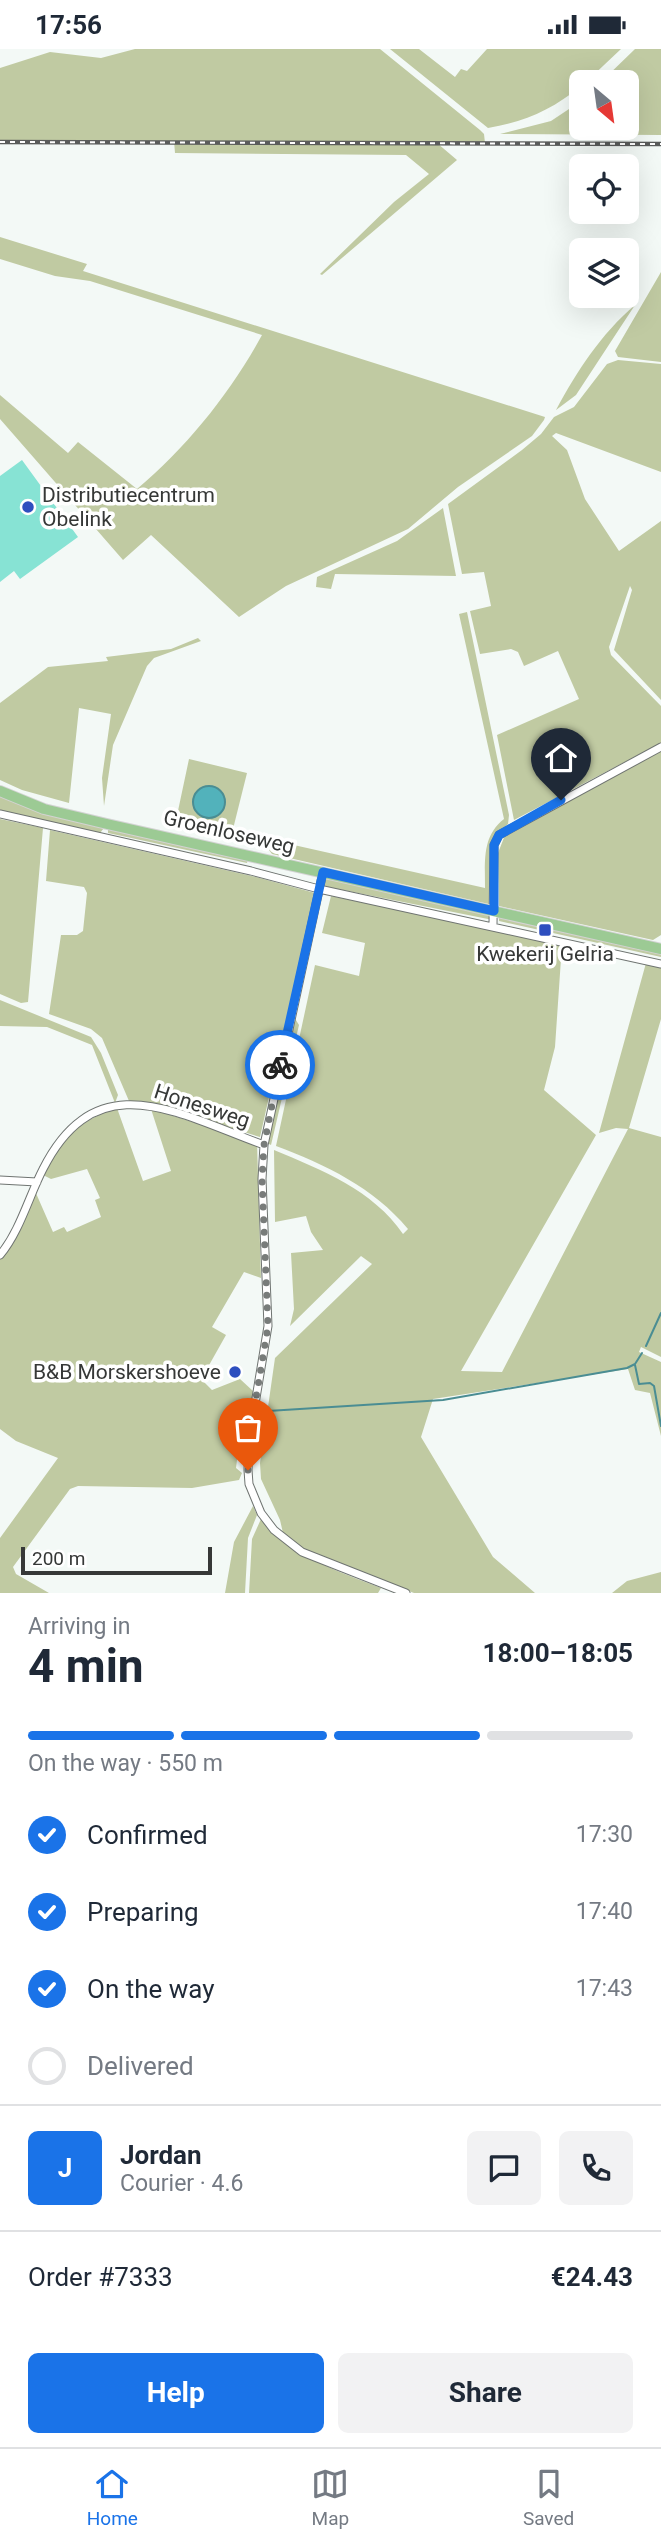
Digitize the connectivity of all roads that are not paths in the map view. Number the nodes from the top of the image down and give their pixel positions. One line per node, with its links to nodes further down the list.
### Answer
1 (661, 747): 6 (street)
2 (0, 791): 4 (main road, Groenloseweg)
3 (0, 814): 5 (street, Groenloseweg)
4 (323, 872): 5 (street); 6 (main road, Groenloseweg)
5 (319, 889): 7 (street, Groenloseweg); 10 (street)
6 (494, 911): 7 (street); 8 (main road, Groenloseweg)
7 (494, 925): 9 (street, Groenloseweg)
8 (661, 949)
9 (661, 964)
10 (264, 1145): 12 (street, Honesweg); 14 (street)
11 (0, 1180): 12 (street)
12 (37, 1182): 13 (street, Honesweg)
13 (0, 1255)
14 (406, 1593)

